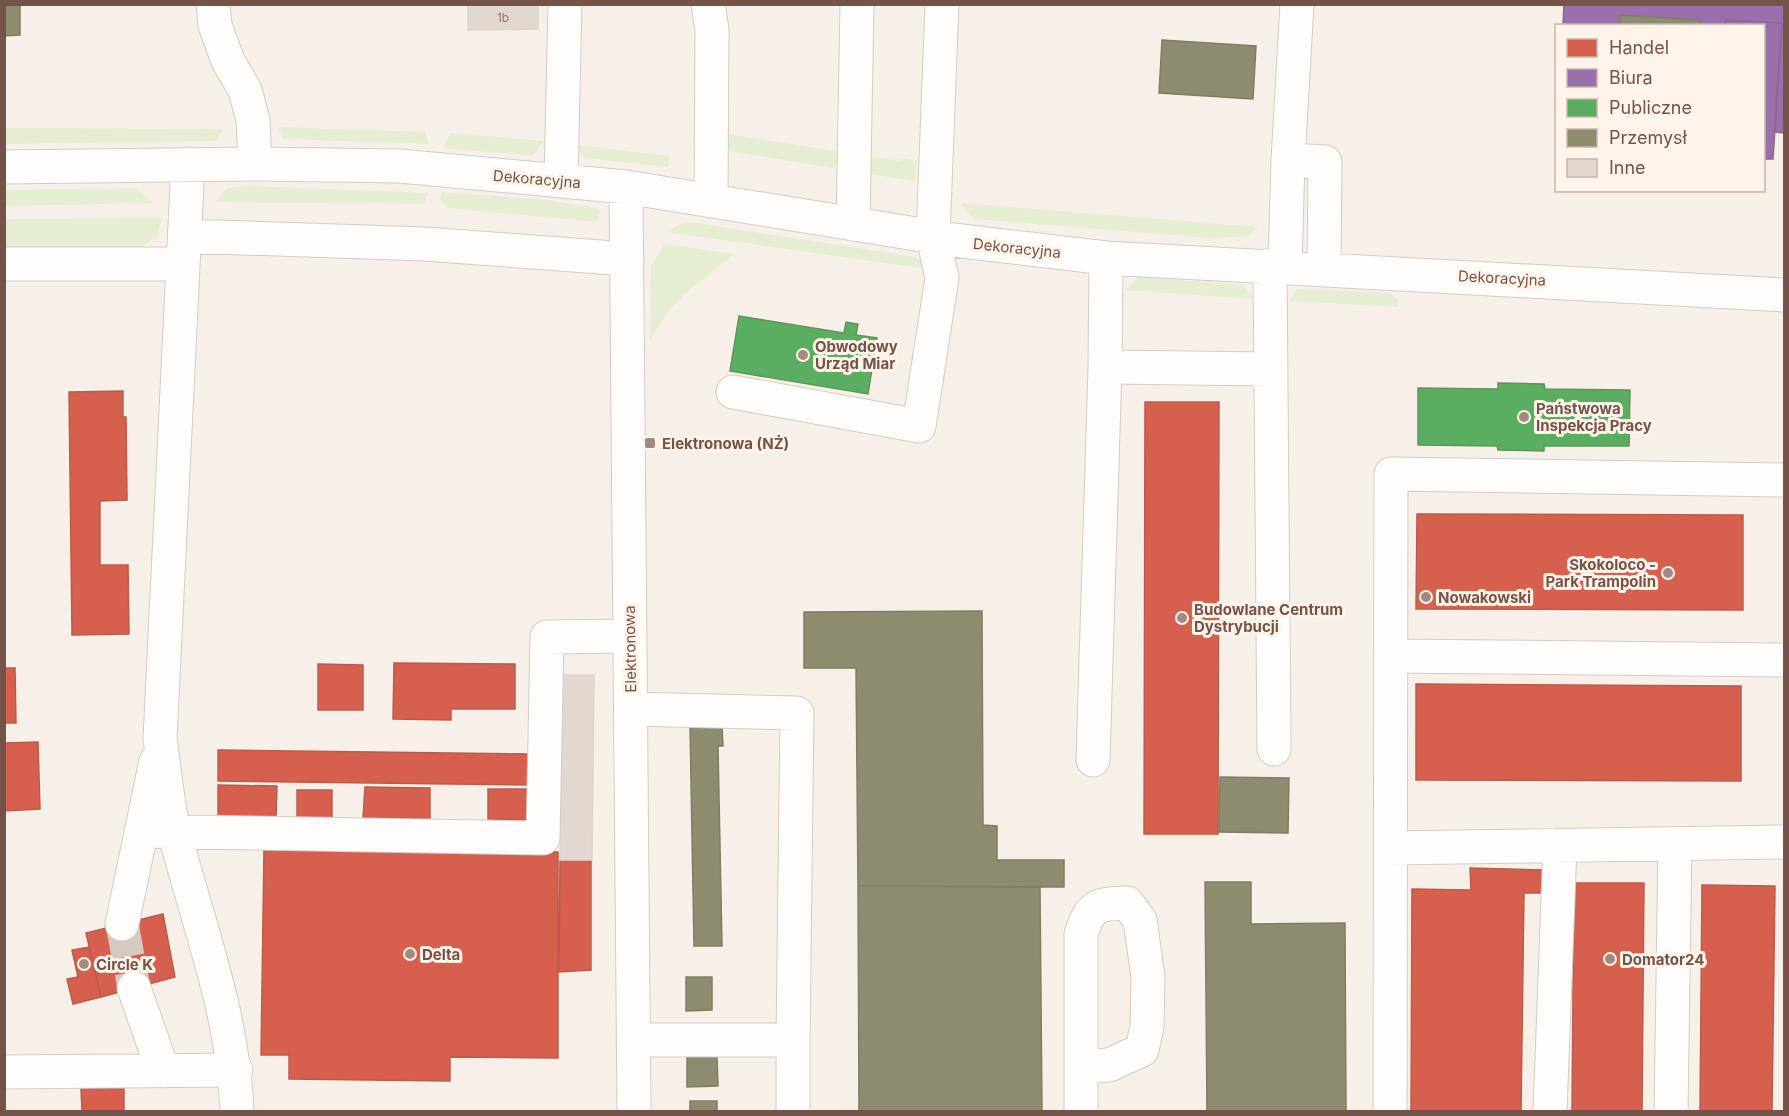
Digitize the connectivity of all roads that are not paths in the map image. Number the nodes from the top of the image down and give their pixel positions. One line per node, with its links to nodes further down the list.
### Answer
1 (213, 4): 9 (street)
2 (565, 4): 11 (street)
3 (708, 4): 13 (street)
4 (857, 4): 14 (street)
5 (942, 4): 15 (street)
6 (1297, 4): 7 (street)
7 (1288, 160): 20 (street); 21 (street)
8 (188, 164): 9 (street, Dekoracyjna); 10 (street, Dekoracyjna); 16 (street)
9 (255, 164): 11 (street, Dekoracyjna)
10 (4, 167)
11 (561, 181): 12 (street, Dekoracyjna)
12 (626, 187): 13 (street, Dekoracyjna); 18 (street, Elektronowa)
13 (711, 201): 14 (street, Dekoracyjna)
14 (853, 224): 15 (street, Dekoracyjna)
15 (933, 237): 17 (street, Dekoracyjna); 25 (street)
16 (184, 250): 18 (street); 19 (street); 31 (street)
17 (1106, 258): 20 (street, Dekoracyjna); 23 (street)
18 (627, 259): 27 (street, Elektronowa)
19 (4, 264)
20 (1277, 266): 21 (street, Dekoracyjna); 24 (street)
21 (1324, 268): 22 (street, Dekoracyjna)
22 (1785, 295)
23 (1105, 367): 24 (street); 33 (street)
24 (1271, 369): 32 (street)
25 (734, 392)
26 (1785, 480): 28 (street)
27 (630, 636): 30 (street, Elektronowa); 35 (street)
28 (1391, 656): 29 (street); 39 (street)
29 (1785, 660)
30 (631, 709): 42 (street, Elektronowa); 43 (street)
31 (160, 739): 34 (street); 35 (street)
32 (1274, 749)
33 (1093, 760)
34 (141, 831): 35 (street); 40 (street)
35 (174, 832): 45 (street)
36 (1785, 842): 37 (street)
37 (1675, 844): 38 (street); 54 (street)
38 (1560, 845): 39 (street); 53 (street)
39 (1390, 848): 52 (street)
40 (122, 924)
41 (134, 988): 46 (street)
42 (634, 1040): 43 (street); 49 (street, Elektronowa)
43 (793, 1040): 50 (street)
44 (1081, 1067): 51 (street)
45 (236, 1070): 46 (street); 48 (street)
46 (163, 1071): 47 (street)
47 (4, 1072)
48 (237, 1112)
49 (634, 1112)
50 (793, 1112)
51 (1081, 1112)
52 (1390, 1112)
53 (1550, 1112)
54 (1671, 1112)

